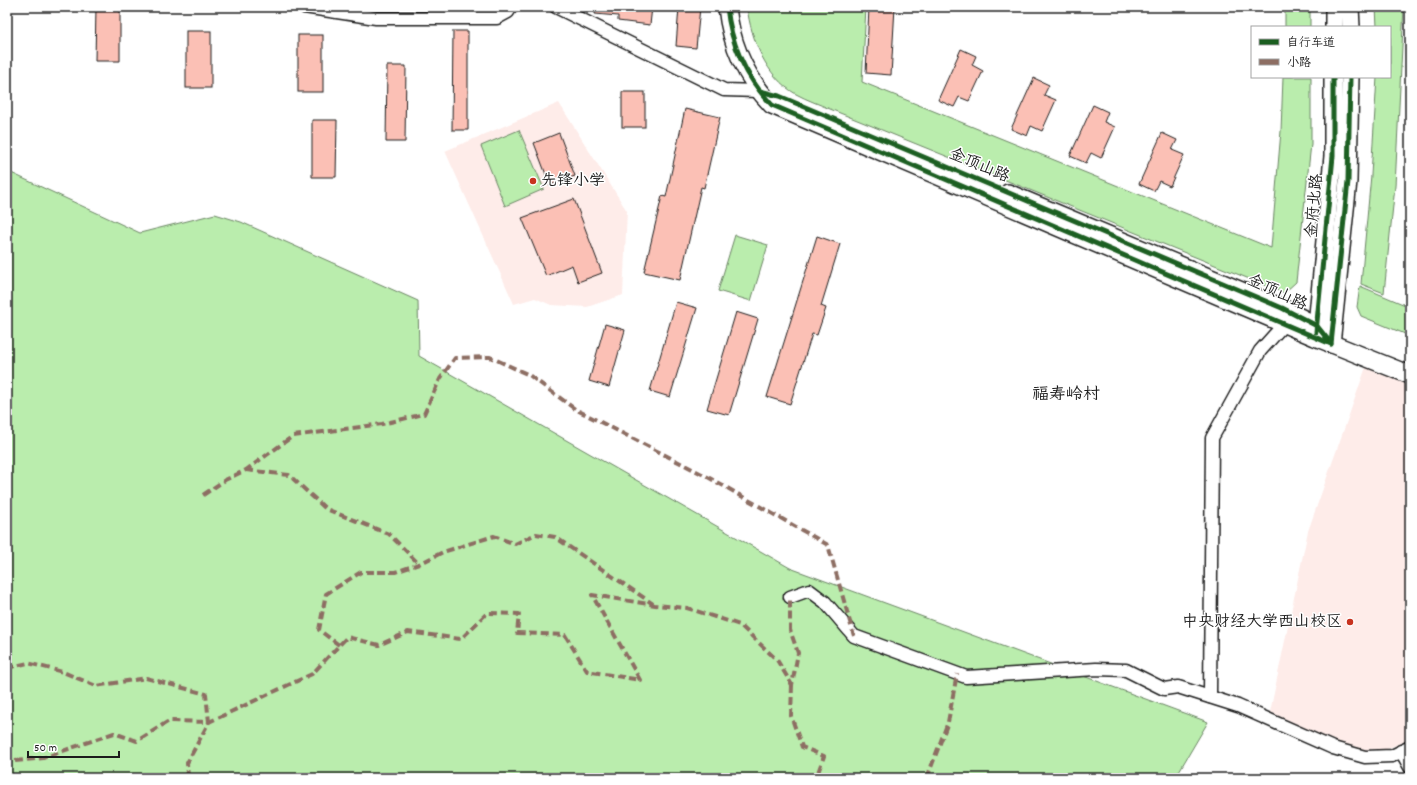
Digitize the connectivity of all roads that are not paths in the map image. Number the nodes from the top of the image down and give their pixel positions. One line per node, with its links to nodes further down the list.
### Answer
1 (304, 7): 2 (street)
2 (511, 7)
3 (556, 7): 11 (street)
4 (727, 7): 11 (street, 金顶山路)
5 (1334, 7): 7 (street)
6 (1350, 7): 8 (street)
7 (1334, 26)
8 (1350, 26)
9 (1334, 78): 13 (street, 金府北路)
10 (1350, 78): 14 (street, 金府北路)
11 (758, 91): 12 (street, 金顶山路); 13 (street, 金顶山路)
12 (1285, 323): 13 (street, 金顶山路); 17 (street)
13 (1316, 332): 14 (street, 金顶山路)
14 (1332, 344): 15 (street, 金顶山路)
15 (1410, 375)
16 (790, 597): 17 (street)
17 (1210, 697): 18 (street)
18 (1406, 749): 19 (street)
19 (1410, 767)

